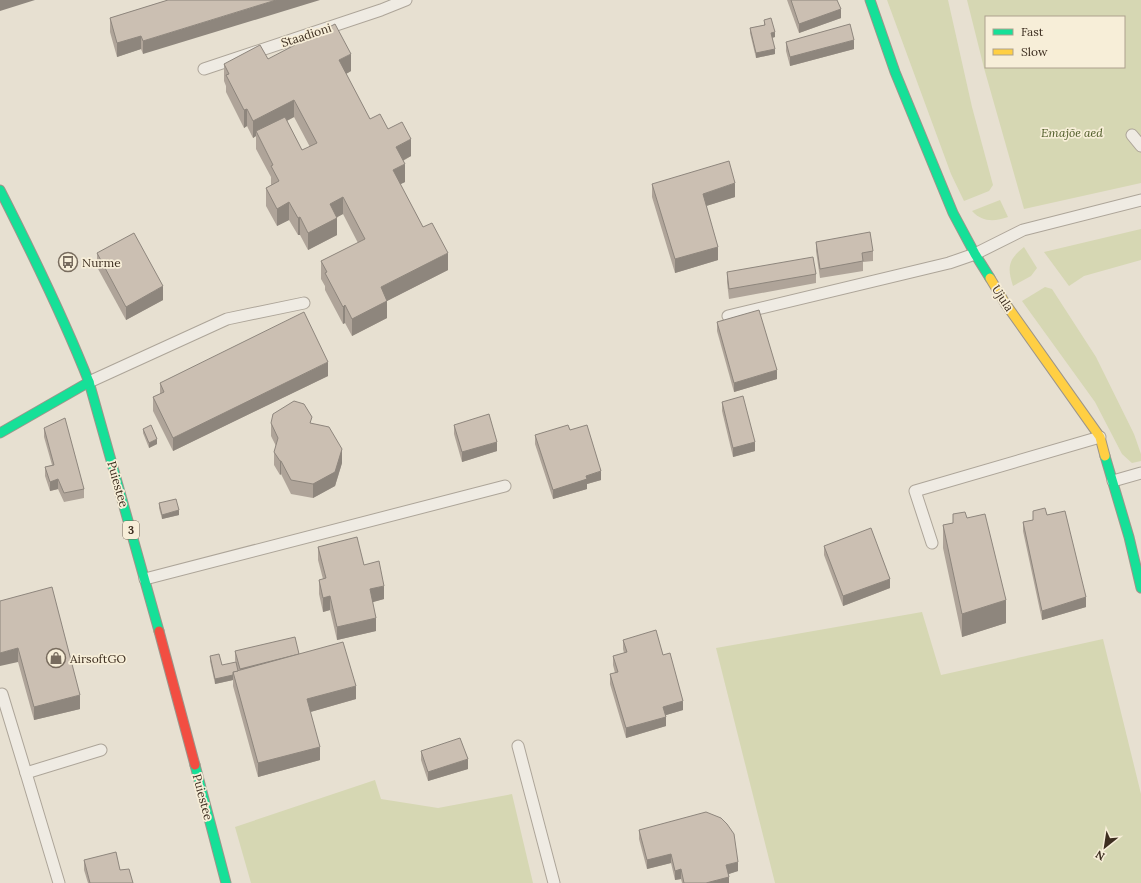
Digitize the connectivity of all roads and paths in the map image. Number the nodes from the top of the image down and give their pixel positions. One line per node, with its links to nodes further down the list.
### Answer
1 (406, 0): 3 (lane, Staadioni)
2 (870, 0): 8 (main road, Ujula)
3 (204, 69)
4 (1132, 135): 5 (lane)
5 (1141, 146)
6 (0, 190): 11 (main road, Puiestee / 3)
7 (1141, 200): 8 (lane)
8 (975, 254): 10 (lane); 13 (main road, Ujula)
9 (304, 303): 11 (lane)
10 (728, 316)
11 (89, 382): 12 (main road); 18 (main road, Puiestee / 3)
12 (0, 433)
13 (1100, 437): 15 (main road, Ujula); 17 (lane)
14 (1141, 473): 15 (lane)
15 (1113, 481): 19 (main road, Ujula)
16 (505, 486): 18 (lane)
17 (932, 543)
18 (145, 578): 25 (main road, Puiestee / 3)
19 (1141, 588)
20 (2, 694): 23 (lane)
21 (518, 746): 26 (lane)
22 (102, 750): 23 (lane)
23 (26, 773): 24 (lane)
24 (57, 882)
25 (226, 883)
26 (554, 883)

